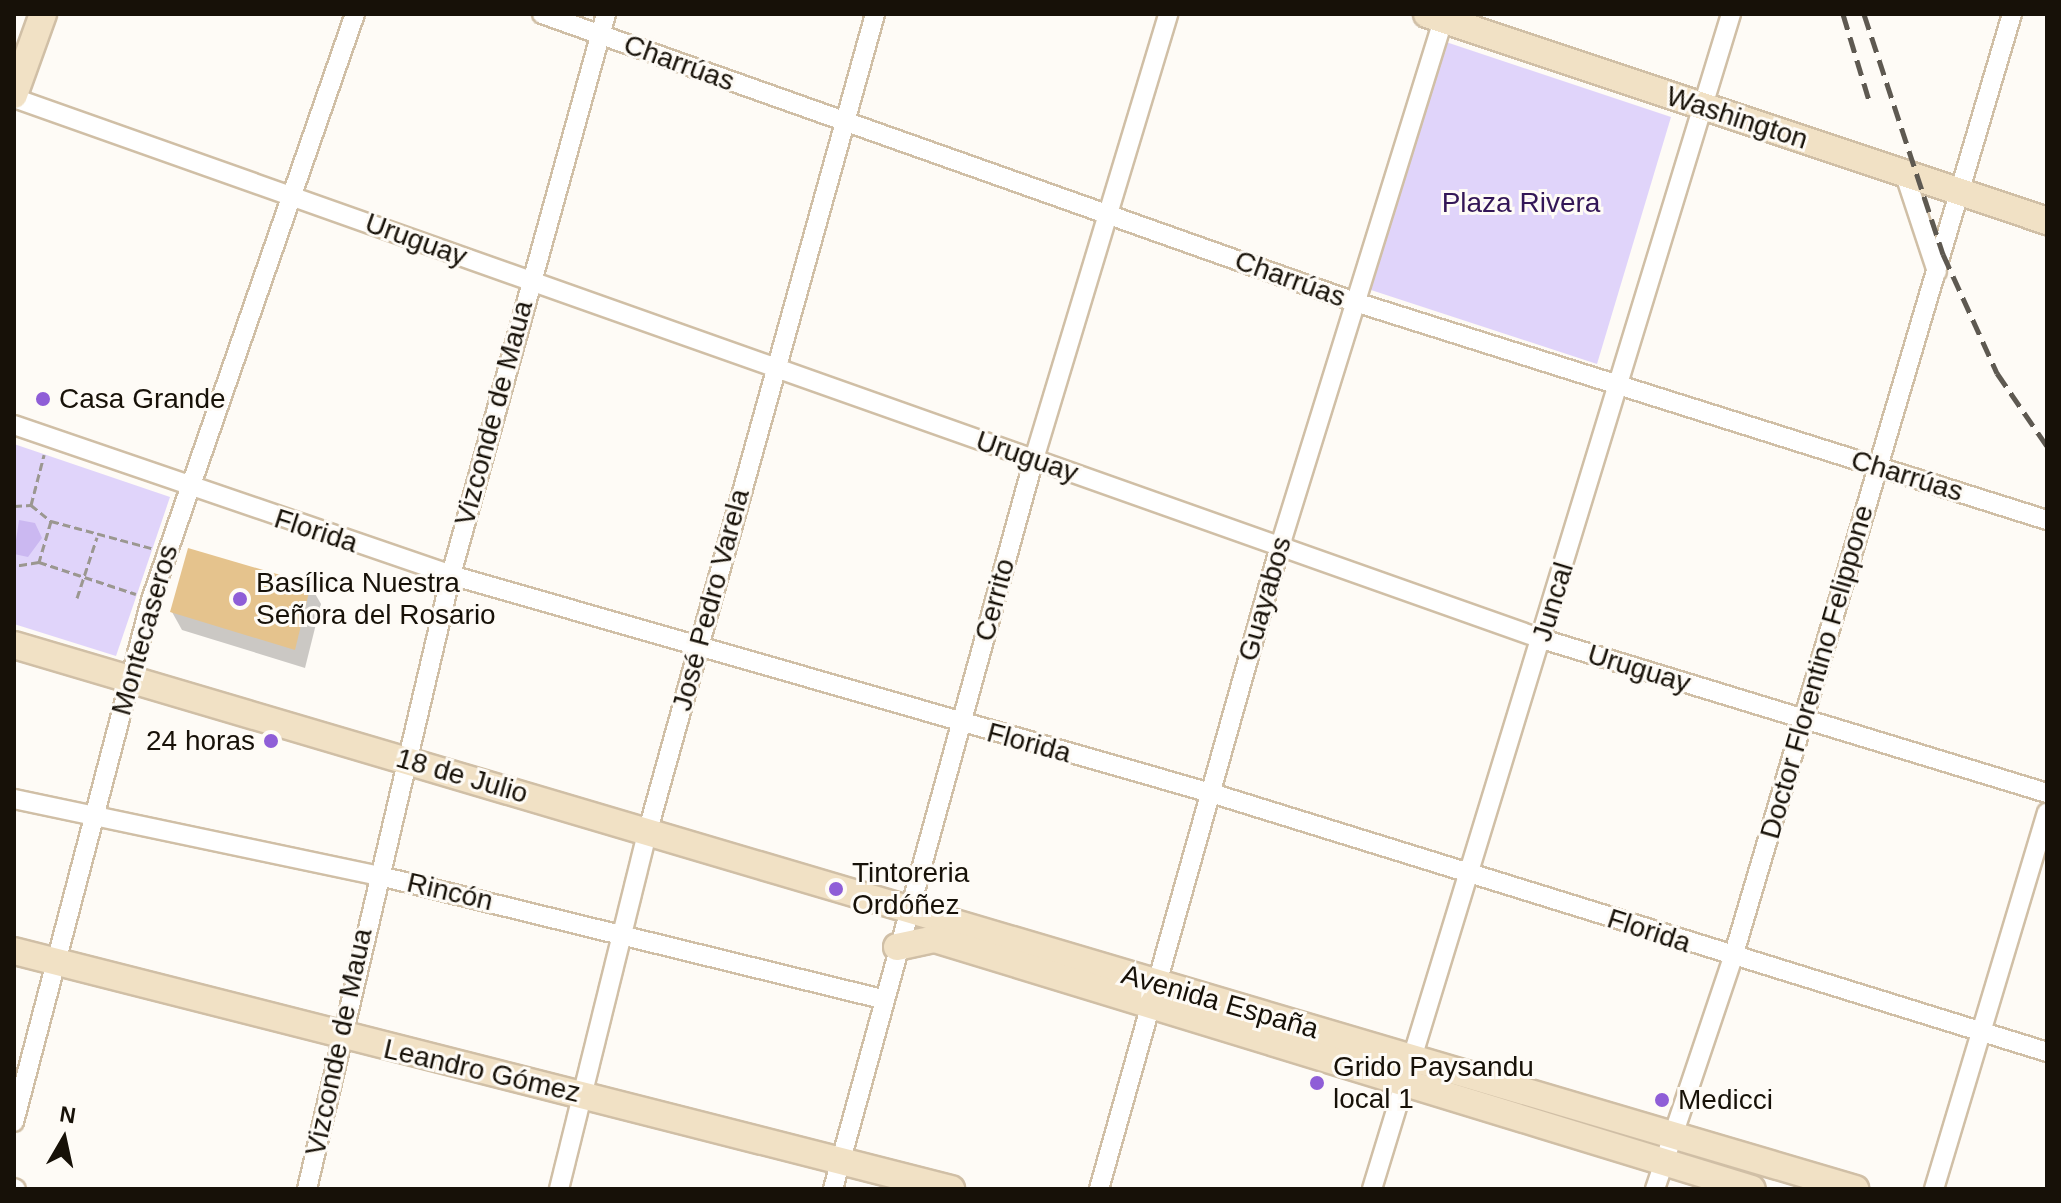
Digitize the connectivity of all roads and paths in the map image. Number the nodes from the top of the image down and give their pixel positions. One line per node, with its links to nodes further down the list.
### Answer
1 (43, 14): 11 (street)
2 (355, 14): 16 (street, Montecaseros)
3 (542, 14): 10 (street, Charrúas)
4 (606, 14): 10 (street, Vizconde de Maua)
5 (875, 14): 13 (street, José Pedro Varela)
6 (1168, 14): 17 (street, Cerrito)
7 (1731, 14): 12 (street, Juncal)
8 (2012, 14): 15 (street, Doctor Florentino Felippone)
9 (1438, 16): 12 (street, Washington); 21 (street, Guayabos)
10 (600, 35): 13 (street, Charrúas); 20 (street, Vizconde de Maua)
11 (14, 96): 16 (street, Uruguay)
12 (1703, 107): 14 (street, Washington); 23 (street, Juncal)
13 (843, 121): 17 (street, Charrúas); 22 (street, José Pedro Varela)
14 (1904, 172): 15 (street, Washington); 19 (street)
15 (1962, 192): 18 (street, Washington); 19 (street, Doctor Florentino Felippone)
16 (297, 197): 20 (street, Uruguay); 28 (street, Montecaseros)
17 (1107, 213): 21 (street, Charrúas); 26 (street, Cerrito)
18 (2047, 221)
19 (1937, 272): 27 (street, Doctor Florentino Felippone)
20 (530, 280): 22 (street, Uruguay); 38 (street, Vizconde de Maua)
21 (1355, 302): 23 (street, Charrúas); 34 (street, Guayabos)
22 (774, 368): 26 (street, Uruguay); 44 (street, José Pedro Varela)
23 (1619, 386): 27 (street, Charrúas); 42 (street, Juncal)
24 (14, 425): 25 (street, Florida)
25 (49, 438): 28 (street, Florida); 29 (path)
26 (1034, 459): 34 (street, Uruguay); 47 (street, Cerrito)
27 (1877, 467): 31 (street, Charrúas); 46 (street, Doctor Florentino Felippone)
28 (194, 491): 35 (street, Montecaseros); 38 (street, Florida)
29 (31, 505): 30 (path); 32 (path)
30 (14, 506)
31 (2047, 520)
32 (51, 521): 33 (path); 36 (path)
33 (98, 535): 35 (path); 39 (path)
34 (1280, 546): 42 (street, Uruguay); 49 (street, Guayabos)
35 (166, 552): 41 (street, Montecaseros)
36 (39, 562): 37 (path); 39 (path)
37 (14, 566)
38 (451, 575): 44 (street, Florida); 48 (street, Vizconde de Maua)
39 (85, 576): 40 (path); 41 (path)
40 (77, 598)
41 (151, 600): 45 (street, Montecaseros)
42 (1542, 639): 46 (street, Uruguay); 55 (street, Juncal)
43 (14, 645): 45 (street, 18 de Julio)
44 (699, 645): 47 (street, Florida); 54 (street, José Pedro Varela)
45 (131, 680): 48 (street, 18 de Julio); 53 (street, Montecaseros)
46 (1803, 719): 50 (street, Uruguay); 61 (street, Doctor Florentino Felippone)
47 (961, 724): 49 (street, Florida); 57 (street, Cerrito)
48 (405, 759): 54 (street, 18 de Julio); 56 (street, Vizconde de Maua)
49 (1211, 793): 55 (street, Florida); 63 (street, Guayabos)
50 (2047, 793)
51 (14, 799): 53 (street, Rincón)
52 (2047, 813): 65 (street)
53 (95, 814): 56 (street, Rincón); 62 (street, Montecaseros)
54 (648, 830): 57 (street, 18 de Julio); 58 (street, José Pedro Varela)
55 (1466, 873): 61 (street, Florida); 68 (street, Juncal)
56 (376, 875): 58 (street, Rincón); 66 (street, Vizconde de Maua)
57 (908, 908): 59 (street, Cerrito); 63 (street, Avenida España)
58 (624, 932): 64 (street, Rincón); 69 (street, José Pedro Varela)
59 (897, 947): 63 (street, Avenida España); 64 (street, Cerrito)
60 (14, 951): 62 (street, Leandro Gómez)
61 (1733, 957): 65 (street, Florida); 71 (street, Doctor Florentino Felippone)
62 (58, 964): 66 (street, Leandro Gómez); 70 (street, Montecaseros)
63 (1155, 995): 68 (street, Avenida España); 78 (street, Guayabos)
64 (882, 999): 72 (street, Cerrito)
65 (1984, 1032): 67 (street, Florida); 83 (street)
66 (339, 1037): 69 (street, Leandro Gómez); 74 (street, Vizconde de Maua)
67 (2047, 1052)
68 (1406, 1069): 71 (street, Avenida España); 73 (street, Avenida España); 79 (street, Juncal)
69 (580, 1095): 72 (street, Leandro Gómez); 75 (street, José Pedro Varela)
70 (14, 1122)
71 (1672, 1135): 73 (street, Doctor Florentino Felippone); 82 (street, Avenida España)
72 (841, 1161): 76 (street, Cerrito); 77 (street, Leandro Gómez)
73 (1663, 1163): 80 (street, Doctor Florentino Felippone); 81 (street, Avenida España)
74 (307, 1189)
75 (559, 1189)
76 (833, 1189)
77 (951, 1189)
78 (1099, 1189)
79 (1372, 1189)
80 (1655, 1189)
81 (1752, 1189)
82 (1855, 1189)
83 (1934, 1189)

